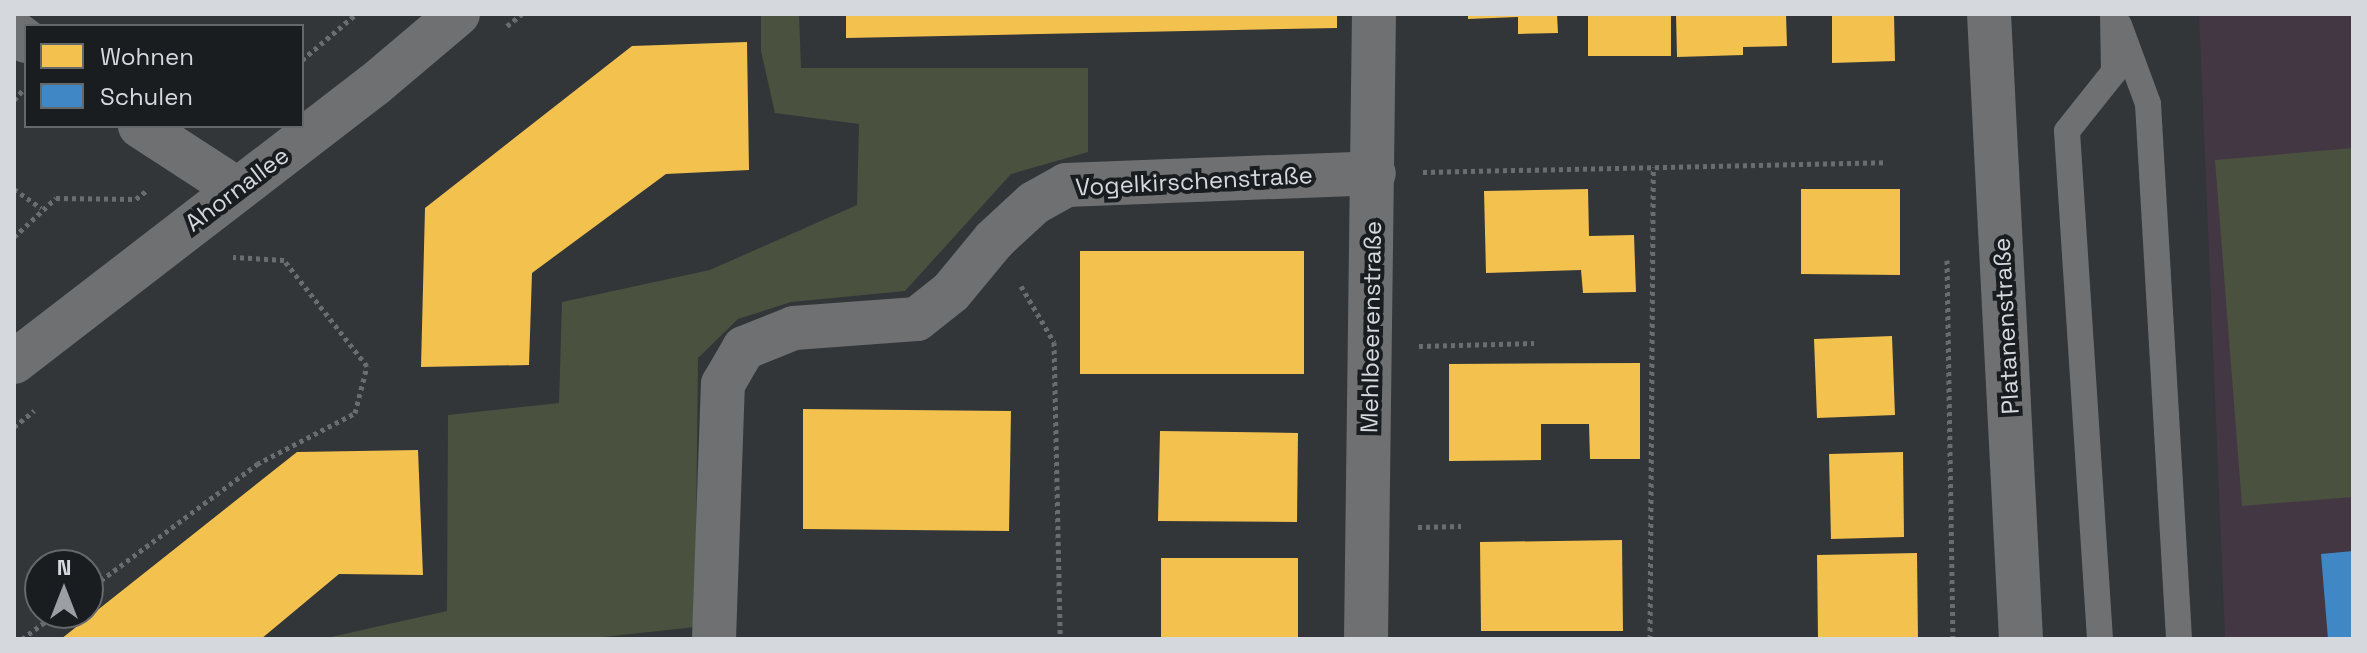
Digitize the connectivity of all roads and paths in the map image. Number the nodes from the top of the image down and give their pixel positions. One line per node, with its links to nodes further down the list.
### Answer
1 (356, 14): 6 (path)
2 (458, 14): 13 (street, Ahornallee)
3 (1374, 14): 11 (street, Mehlbeerenstraße)
4 (1989, 14): 28 (street, Platanenstraße)
5 (2114, 14): 29 (lane); 30 (lane)
6 (304, 58)
7 (143, 128): 8 (street)
8 (184, 160): 13 (street); 14 (path)
9 (1886, 162): 10 (path)
10 (1653, 167): 11 (path); 26 (path)
11 (1374, 173): 17 (street, Vogelkirschenstraße); 20 (street, Mehlbeerenstraße)
12 (14, 189): 14 (path)
13 (237, 189): 15 (street, Ahornallee)
14 (41, 208): 16 (path)
15 (200, 217): 21 (street, Ahornallee); 22 (path)
16 (14, 237)
17 (994, 240): 23 (street, Vogelkirschenstraße); 24 (path)
18 (1947, 248): 27 (path)
19 (1534, 343): 20 (path)
20 (1371, 348): 25 (street, Mehlbeerenstraße)
21 (14, 362)
22 (104, 578)
23 (714, 639)
24 (1060, 639)
25 (1366, 639)
26 (1650, 639)
27 (1953, 639)
28 (2021, 639)
29 (2100, 639)
30 (2179, 639)

